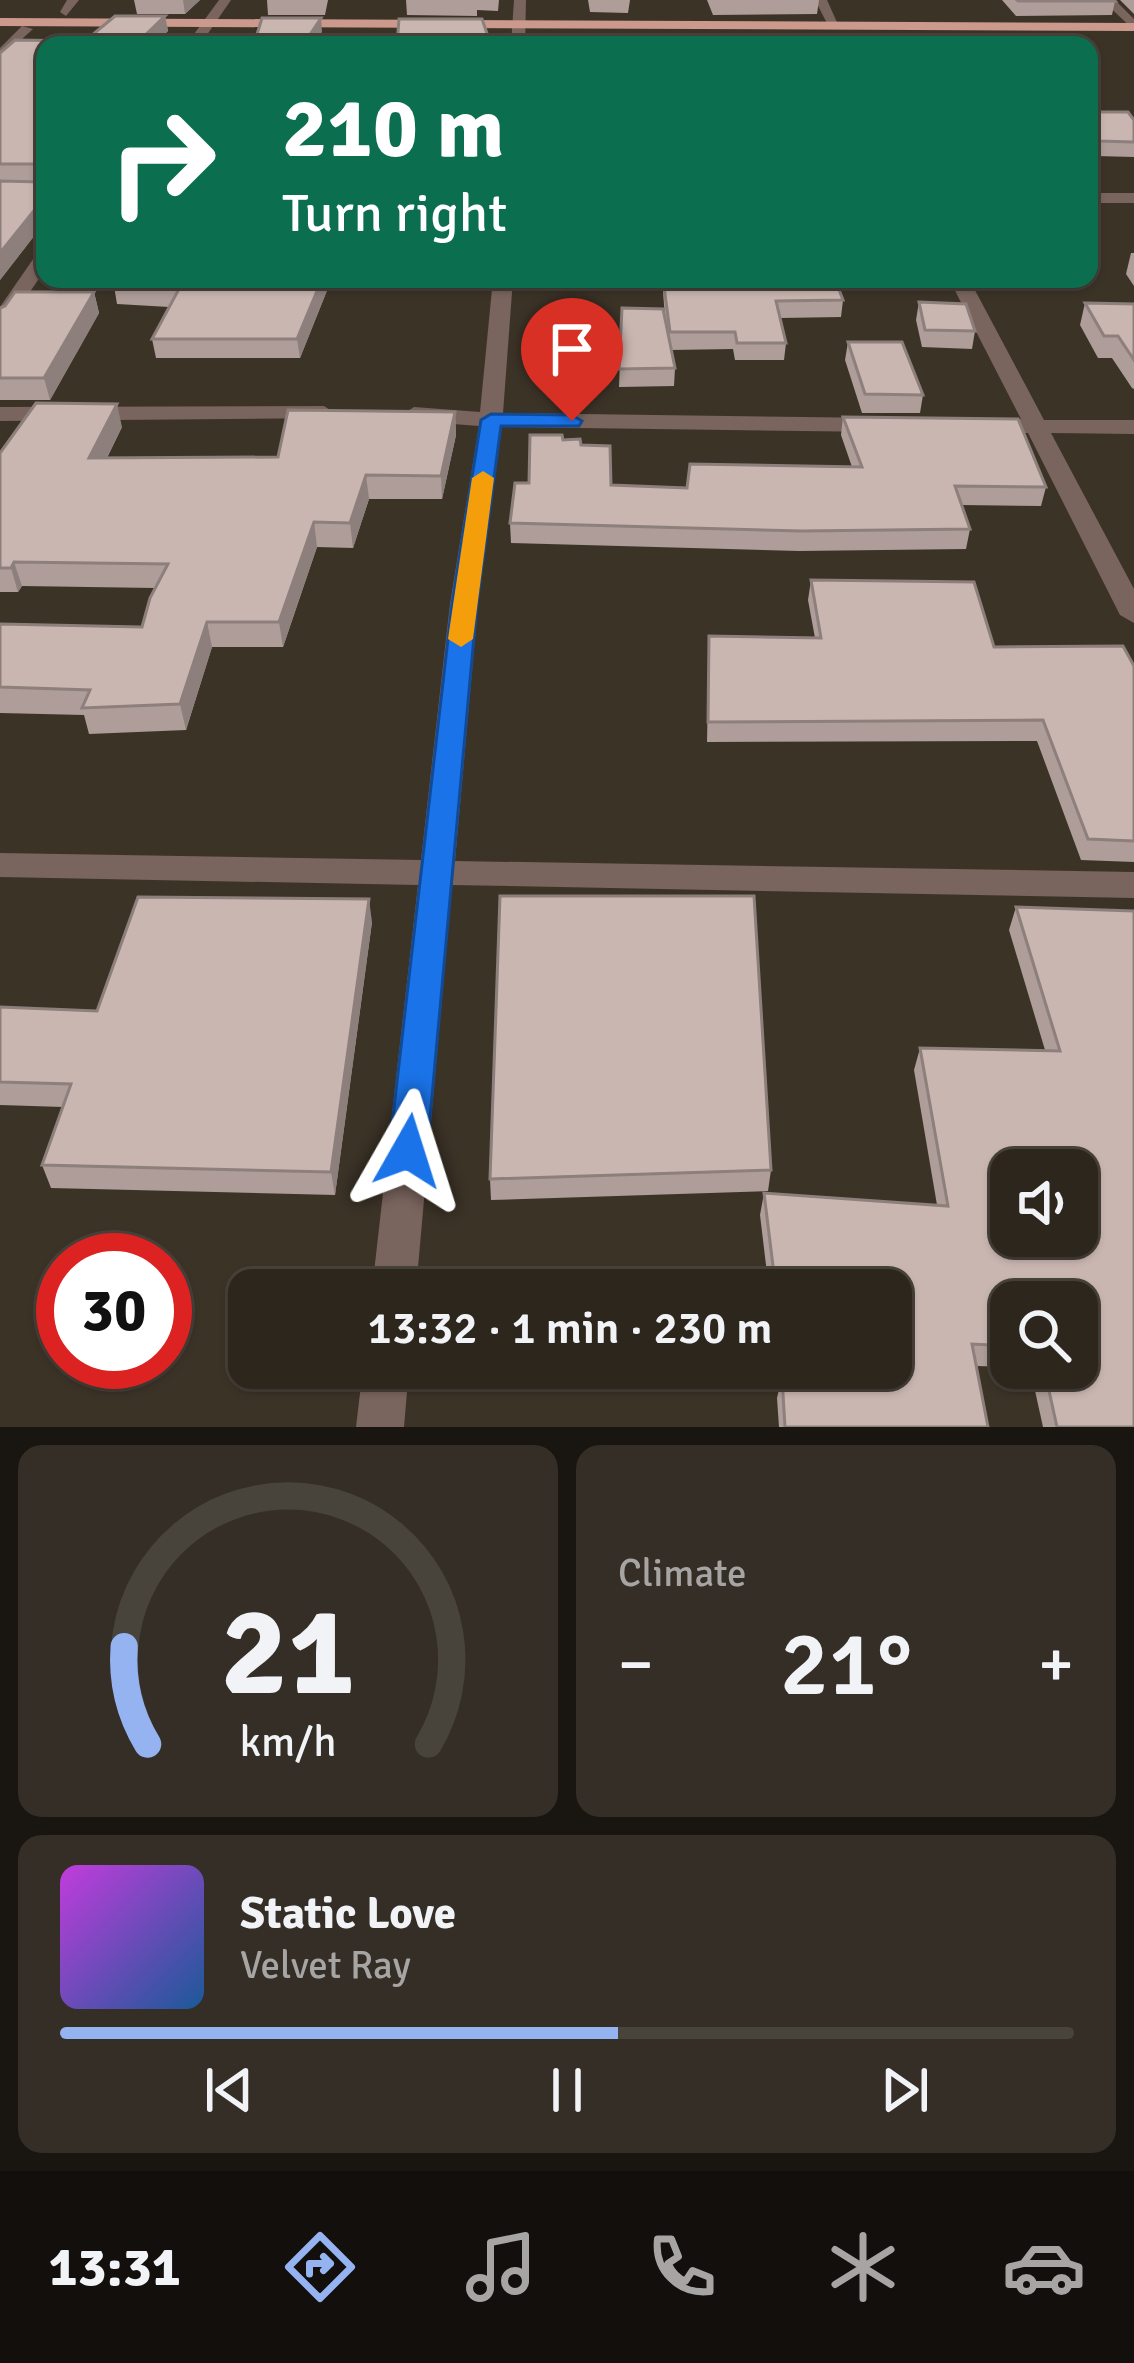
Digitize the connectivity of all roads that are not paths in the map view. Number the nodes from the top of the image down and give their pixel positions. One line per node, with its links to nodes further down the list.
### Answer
1 (225, 0): 6 (street)
2 (520, 0): 9 (street)
3 (820, 0): 10 (street)
4 (1108, 0): 8 (street)
5 (0, 25): 6 (highway); 7 (highway)
6 (205, 26): 7 (highway); 9 (highway); 11 (street)
7 (27, 29): 12 (street)
8 (1134, 29): 10 (highway)
9 (517, 33): 10 (highway)
10 (840, 34)
11 (199, 36)
12 (0, 55)
13 (1098, 198): 14 (street)
14 (1134, 198)
15 (36, 269): 18 (street)
16 (501, 288): 22 (street)
17 (964, 288): 25 (street)
18 (0, 321)
19 (390, 412): 22 (street)
20 (344, 413): 21 (street)
21 (0, 414)
22 (491, 420): 23 (street); 29 (street)
23 (896, 425)
24 (965, 425): 25 (street)
25 (1035, 426): 26 (street); 27 (street)
26 (1134, 427)
27 (1134, 616)
28 (0, 865): 29 (street)
29 (436, 872): 30 (street); 31 (street)
30 (1134, 885)
31 (396, 1269)
32 (384, 1389): 33 (street)
33 (380, 1427)

